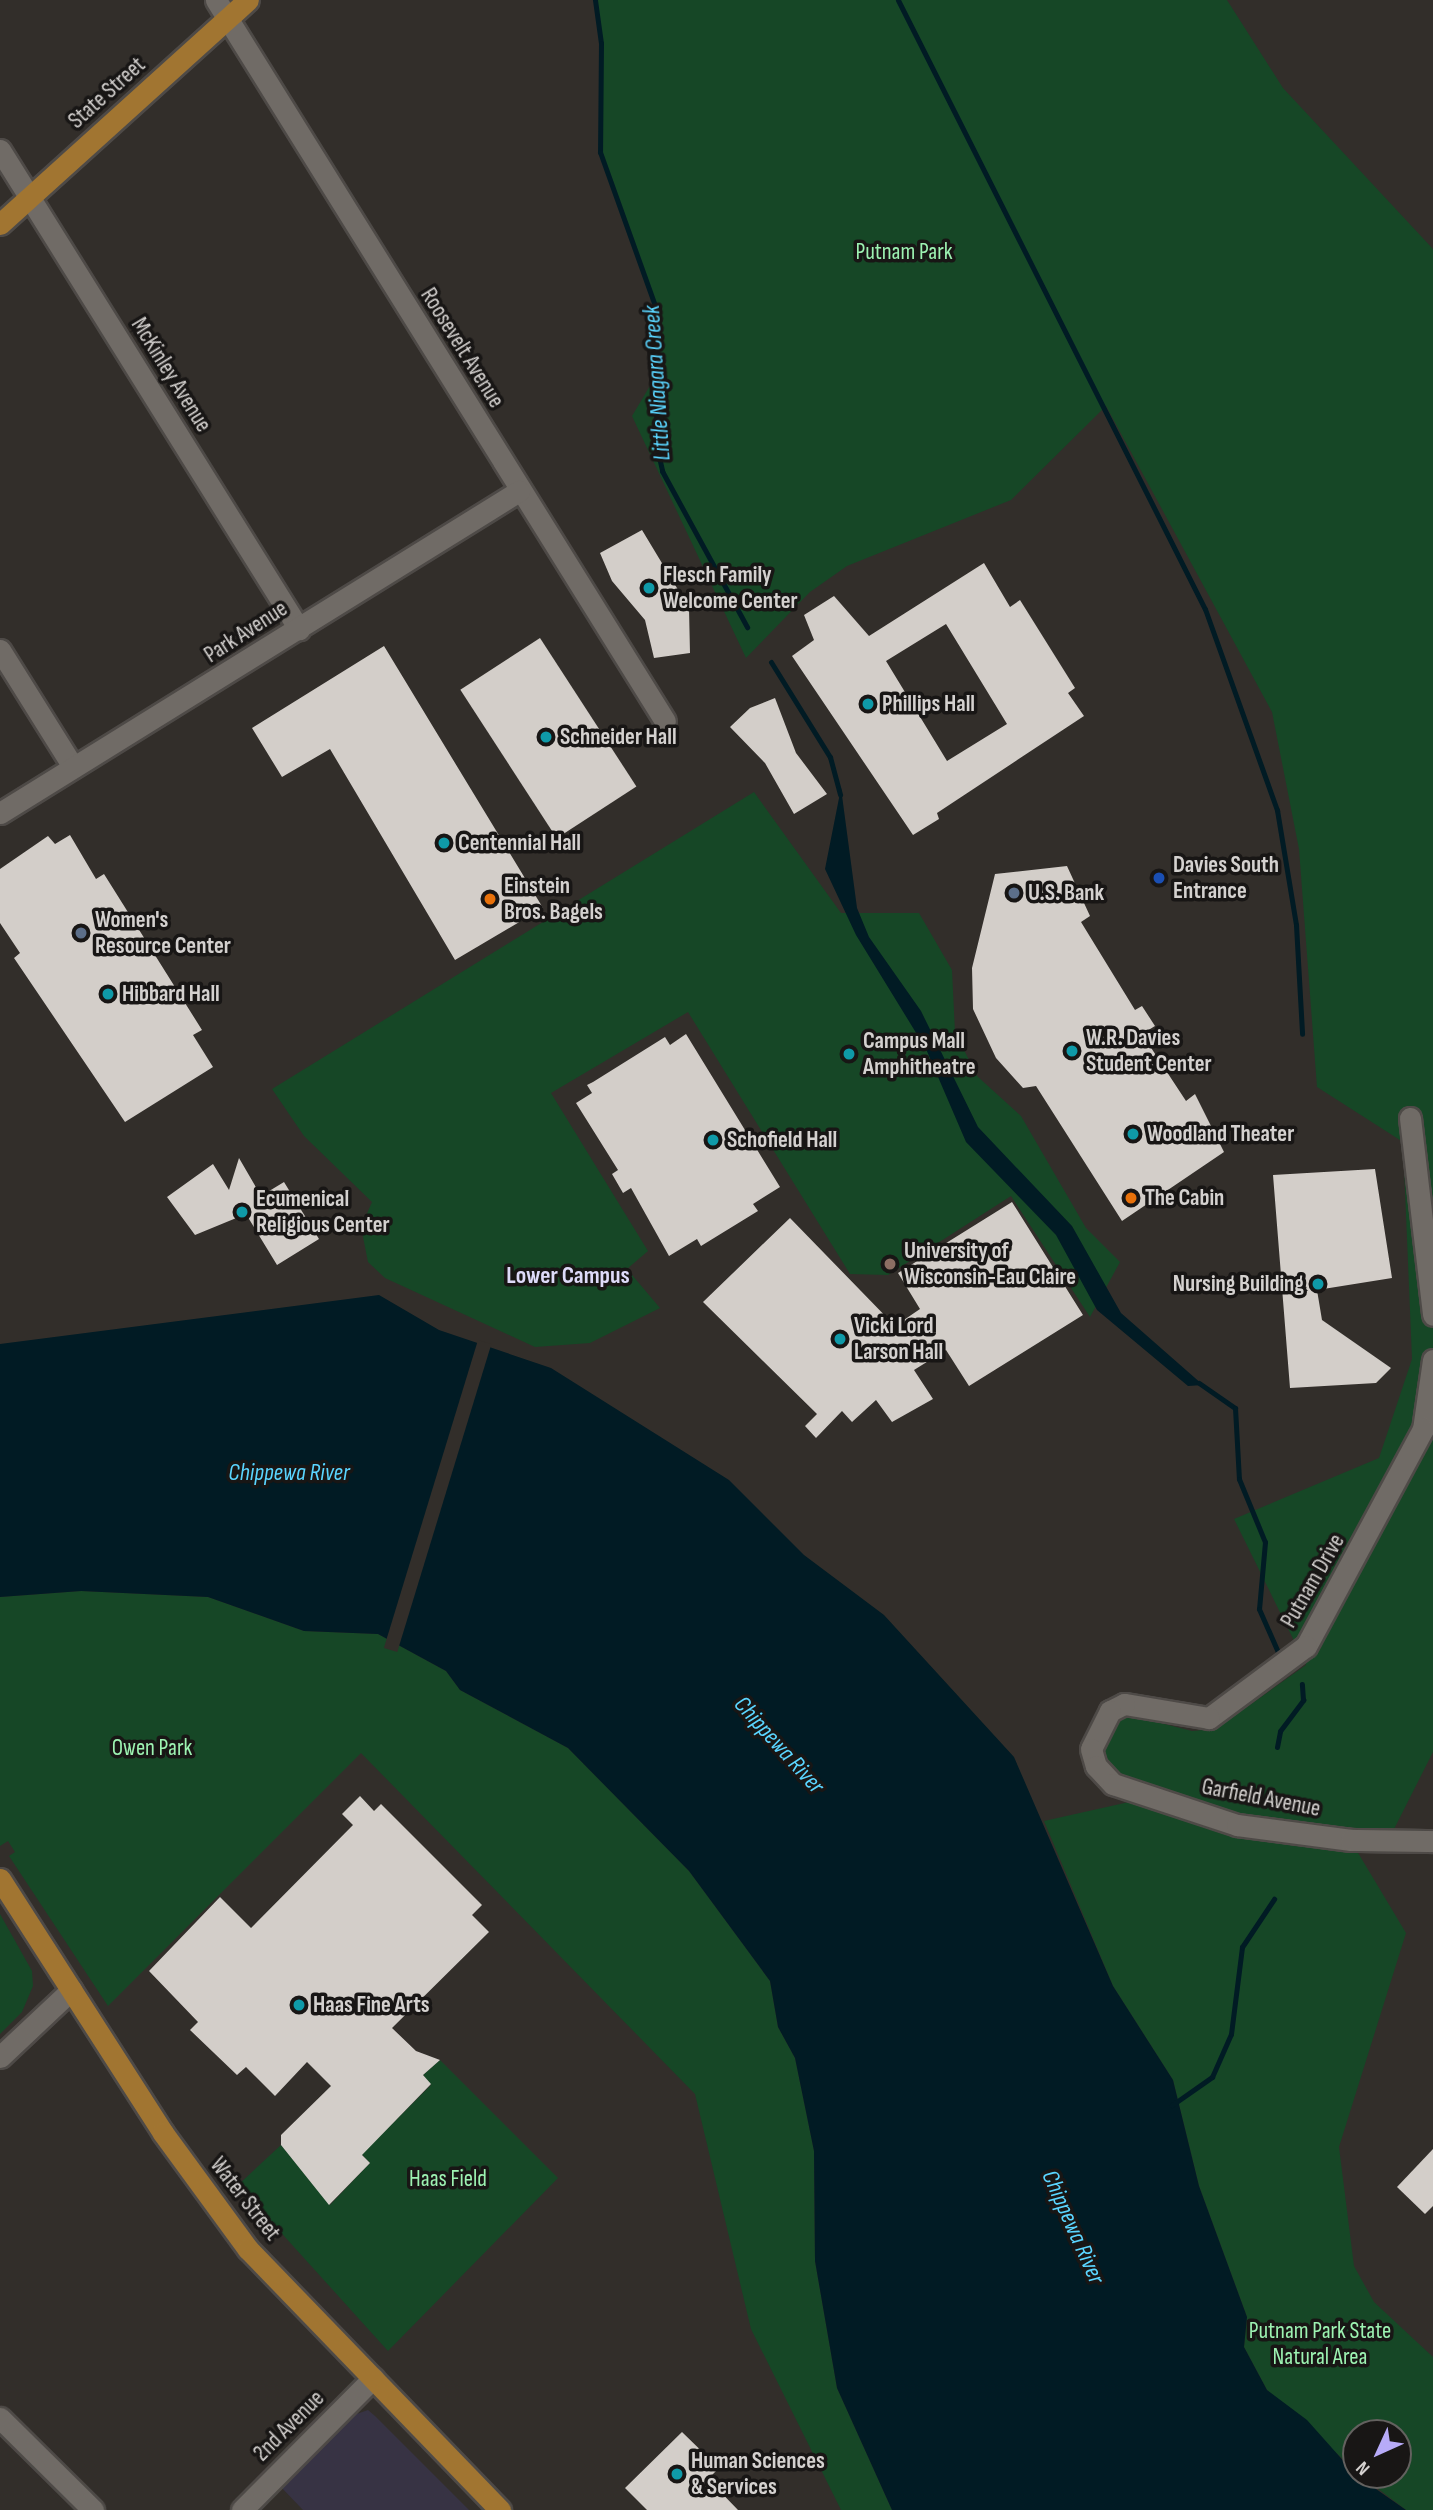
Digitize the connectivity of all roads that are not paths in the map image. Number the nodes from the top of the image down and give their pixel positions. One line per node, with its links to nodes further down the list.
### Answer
1 (216, 0): 3 (street, Roosevelt Avenue)
2 (248, 0): 3 (main road, State Street)
3 (227, 19): 5 (main road, State Street); 7 (street, Roosevelt Avenue)
4 (0, 150): 5 (street, McKinley Avenue)
5 (29, 198): 6 (main road, State Street); 8 (street, McKinley Avenue)
6 (0, 224)
7 (519, 491): 8 (street, Park Avenue); 10 (street, Roosevelt Avenue)
8 (299, 629): 11 (street, Park Avenue)
9 (0, 650): 11 (street)
10 (666, 721)
11 (73, 767): 12 (street, Park Avenue)
12 (0, 813)
13 (1410, 1118): 14 (street)
14 (1433, 1315)
15 (1433, 1360): 16 (street, Putnam Drive)
16 (1101, 1723): 17 (street, Garfield Avenue)
17 (1433, 1840)
18 (0, 1879): 19 (main road, Water Street)
19 (71, 1990): 20 (street); 21 (main road, Water Street)
20 (0, 2057)
21 (373, 2378): 24 (street, 2nd Avenue); 25 (main road, Water Street)
22 (0, 2418): 23 (street)
23 (93, 2510)
24 (242, 2510)
25 (500, 2510)

